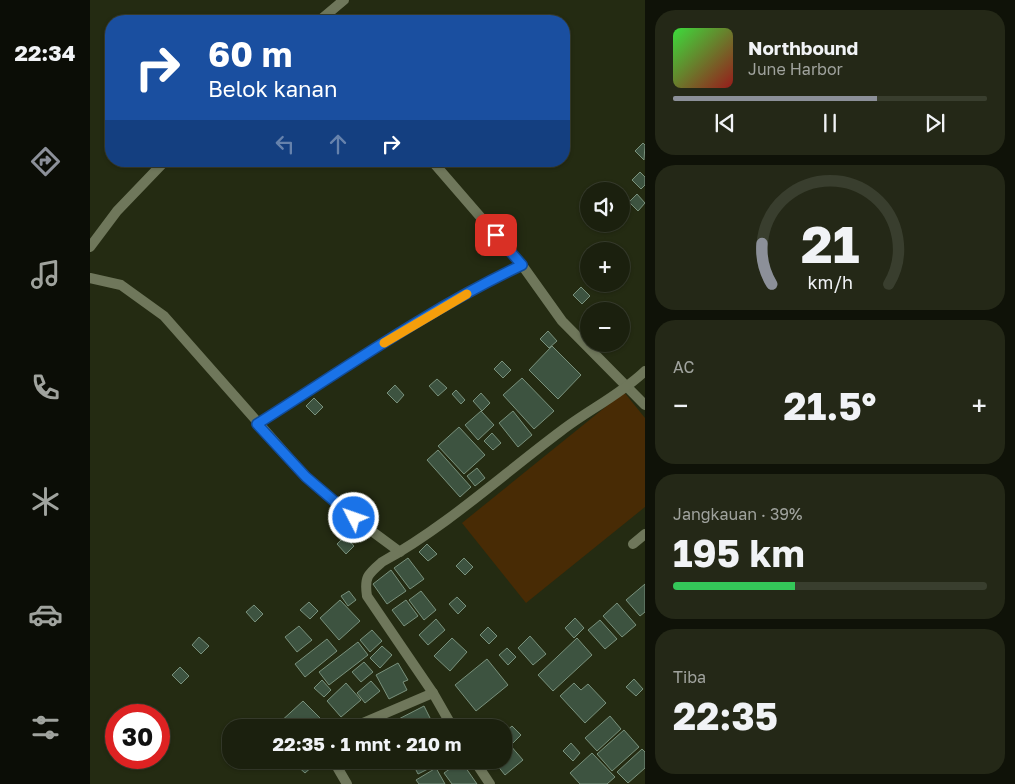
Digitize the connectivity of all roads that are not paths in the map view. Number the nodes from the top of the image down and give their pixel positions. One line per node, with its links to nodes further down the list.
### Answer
1 (344, 0): 2 (street)
2 (326, 15)
3 (159, 167): 5 (street)
4 (437, 167): 6 (street)
5 (90, 247)
6 (522, 265): 9 (street); 11 (street)
7 (90, 278): 11 (street)
8 (645, 371): 9 (street)
9 (627, 388): 10 (street); 14 (street)
10 (645, 405)
11 (257, 424): 14 (street)
12 (645, 534): 13 (street)
13 (633, 544)
14 (400, 552): 15 (street)
15 (433, 693): 16 (street); 17 (street)
16 (372, 719)
17 (448, 719)
18 (338, 769): 20 (street)
19 (480, 769): 21 (street)
20 (347, 784)
21 (490, 784)

